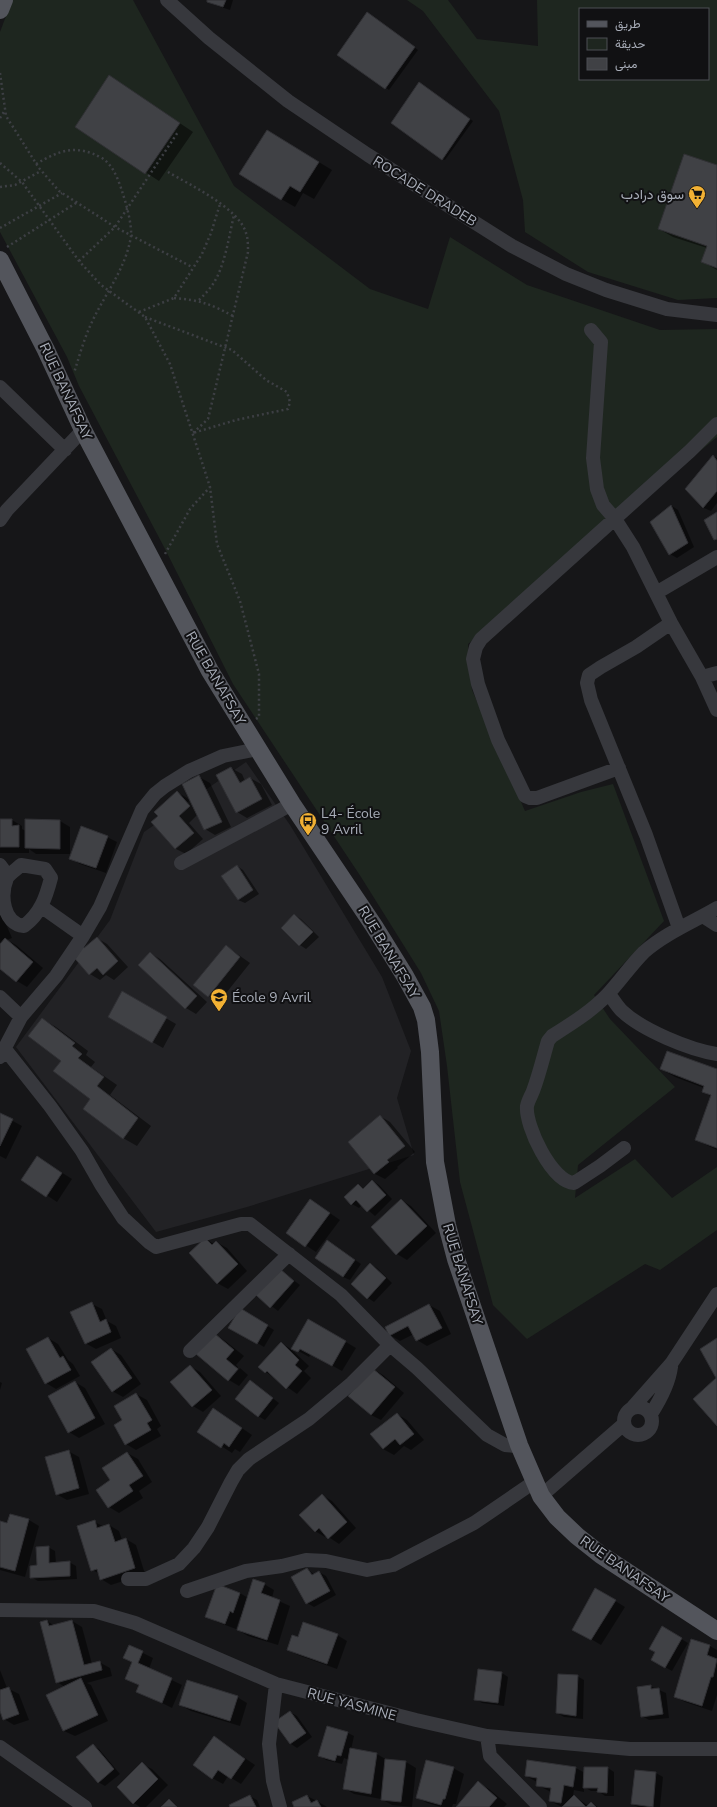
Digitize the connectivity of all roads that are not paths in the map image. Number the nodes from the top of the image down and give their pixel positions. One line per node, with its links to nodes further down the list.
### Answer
1 (4, 0): 3 (main road)
2 (167, 0): 5 (street, ROCADE DRADEB)
3 (0, 10)
4 (3, 254): 9 (main road, RUE BANAFSAY)
5 (717, 315)
6 (591, 330): 11 (street)
7 (0, 388): 10 (street)
8 (717, 424): 11 (street)
9 (83, 430): 10 (street); 19 (main road, RUE BANAFSAY)
10 (65, 450): 12 (street)
11 (614, 519): 14 (street); 20 (street)
12 (0, 520)
13 (717, 557): 14 (street)
14 (656, 593): 15 (street)
15 (671, 623): 17 (street); 20 (street)
16 (717, 673): 17 (street)
17 (702, 678): 18 (street)
18 (717, 710)
19 (258, 749): 21 (main road, RUE BANAFSAY); 29 (street)
20 (619, 768): 28 (street)
21 (292, 804): 22 (street); 44 (main road, RUE BANAFSAY)
22 (181, 863)
23 (4, 870): 24 (street); 24 (street)
24 (42, 907): 29 (street)
25 (717, 908): 26 (street)
26 (703, 916): 27 (street); 28 (street)
27 (717, 925)
28 (679, 928): 30 (street)
29 (83, 936): 32 (street)
30 (609, 994): 34 (street); 35 (street)
31 (0, 997): 32 (street)
32 (21, 1017): 33 (street)
33 (2, 1053): 36 (street)
34 (717, 1054)
35 (624, 1148)
36 (289, 1254): 38 (street); 39 (street)
37 (717, 1294): 40 (street)
38 (390, 1345): 44 (street); 46 (street)
39 (190, 1351)
40 (671, 1364): 41 (street); 42 (street)
41 (633, 1407): 42 (street); 43 (street)
42 (651, 1414): 43 (street)
43 (624, 1424): 45 (street)
44 (519, 1445): 45 (main road, RUE BANAFSAY)
45 (537, 1489): 47 (street); 49 (main road, RUE BANAFSAY)
46 (128, 1579)
47 (187, 1591)
48 (0, 1610): 50 (street, RUE YASMINE)
49 (717, 1631)
50 (276, 1684): 51 (street, RUE YASMINE); 55 (street)
51 (487, 1736): 53 (street, RUE YASMINE); 56 (street)
52 (0, 1747): 54 (street)
53 (717, 1749)
54 (85, 1807)
55 (280, 1807)
56 (540, 1807)

